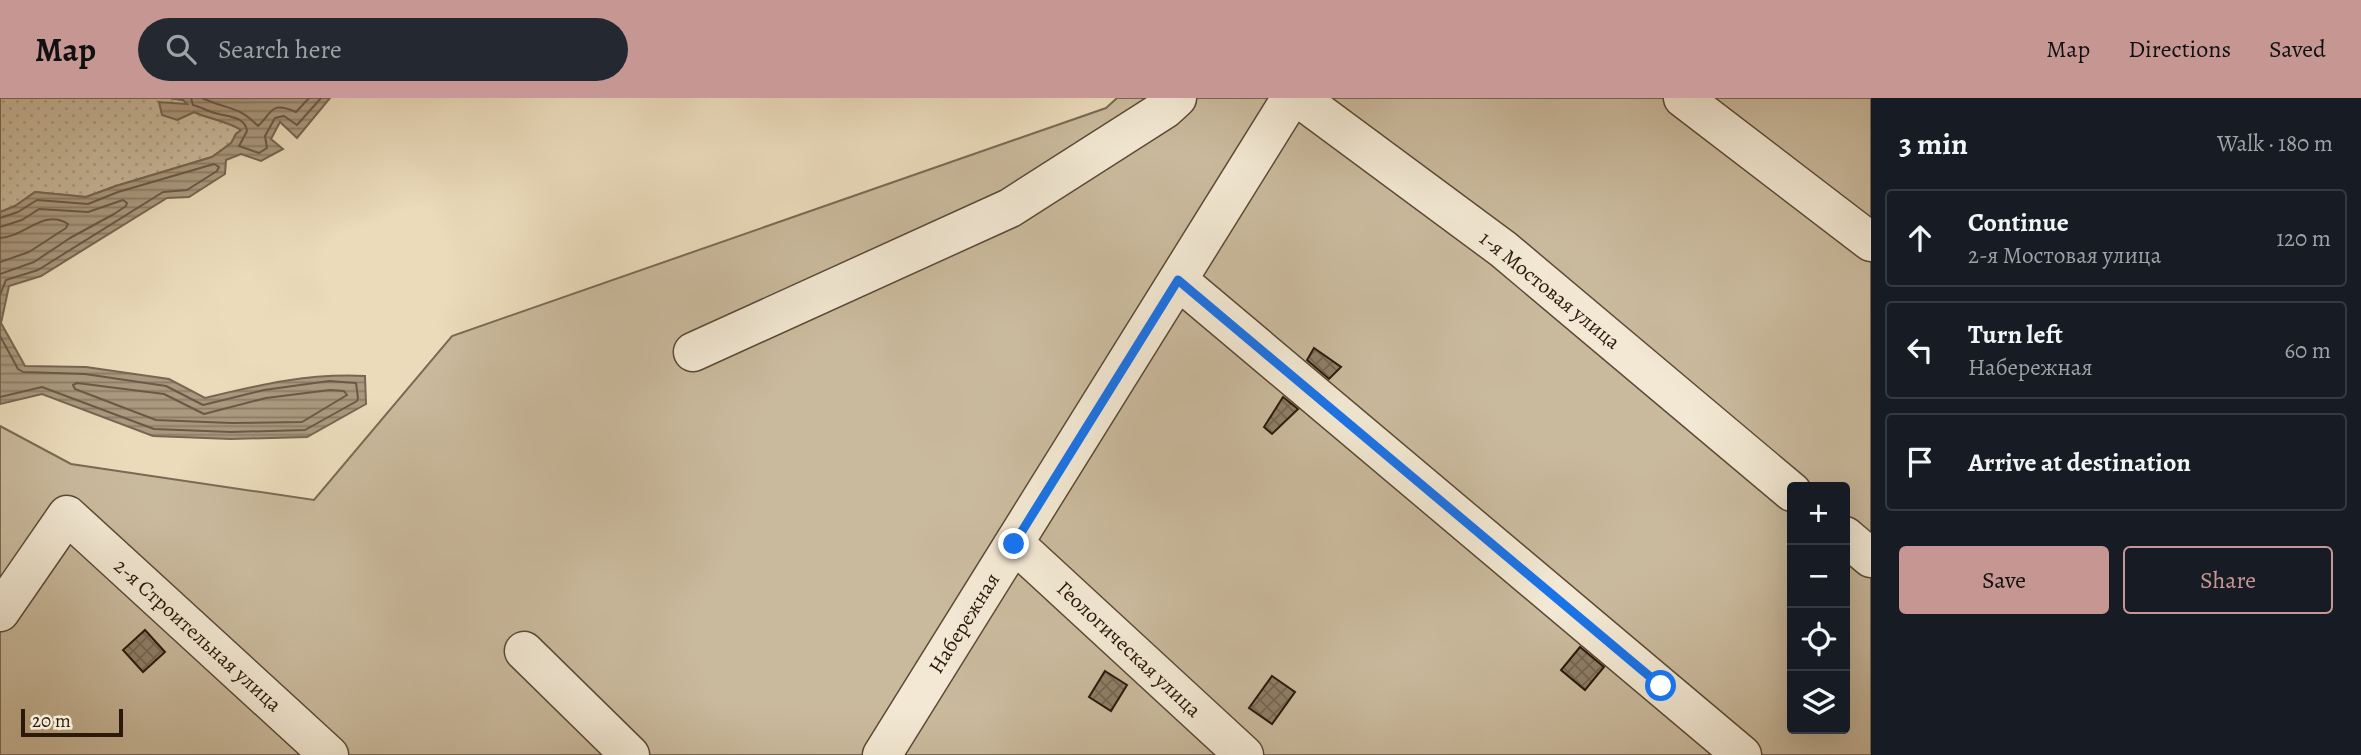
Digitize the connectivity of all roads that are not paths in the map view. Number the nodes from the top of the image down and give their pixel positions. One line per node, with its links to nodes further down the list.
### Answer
1 (1177, 98): 7 (street)
2 (1291, 98): 6 (street, Набережная)
3 (1299, 98): 8 (street, 1-я Мостовая улица)
4 (1683, 98): 5 (street)
5 (1871, 242)
6 (1178, 280): 10 (street, Набережная); 18 (street)
7 (693, 352)
8 (1787, 488)
9 (1850, 540): 11 (street)
10 (1014, 544): 16 (street, Набережная); 17 (street, Геологическая улица)
11 (1871, 558)
12 (0, 612): 14 (street, 2-я Строительная улица)
13 (524, 651): 15 (street)
14 (329, 755)
15 (630, 755)
16 (882, 755)
17 (1244, 755)
18 (1742, 755)

